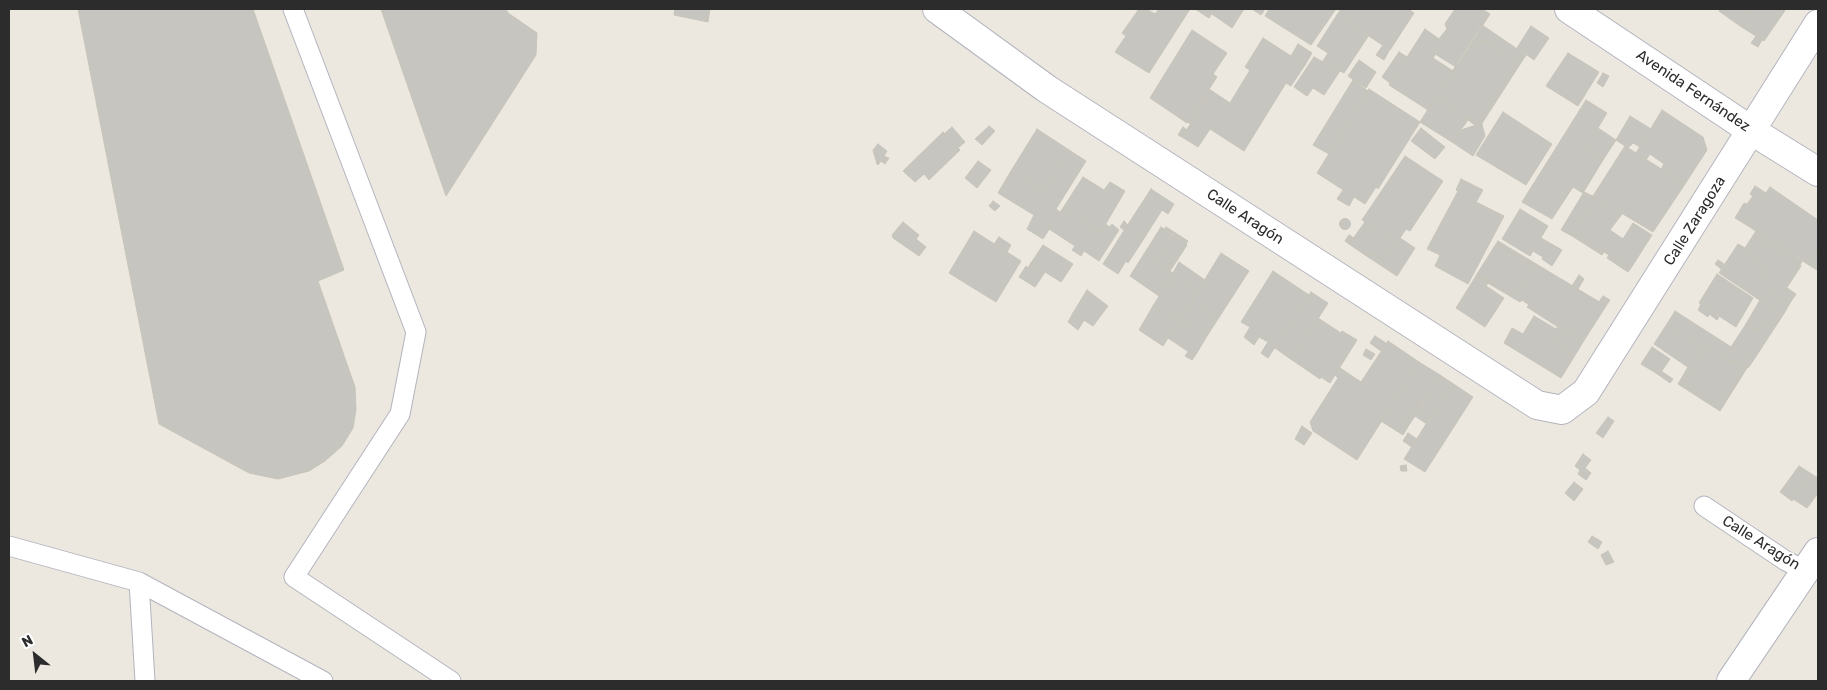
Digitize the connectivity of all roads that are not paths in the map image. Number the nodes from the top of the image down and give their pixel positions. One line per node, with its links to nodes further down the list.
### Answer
1 (293, 9): 14 (lane)
2 (937, 9): 7 (street, Calle Aragón)
3 (1569, 9): 5 (street, Avenida Fernández)
4 (1818, 24): 5 (street, Calle Zaragoza)
5 (1752, 131): 6 (street, Avenida Fernández); 7 (street, Calle Zaragoza)
6 (1818, 172)
7 (1562, 410)
8 (1704, 506): 10 (lane, Calle Aragón)
9 (9, 546): 11 (lane)
10 (1814, 567): 15 (street)
11 (139, 582): 12 (lane); 13 (lane)
12 (145, 681)
13 (323, 681)
14 (451, 681)
15 (1731, 681)

